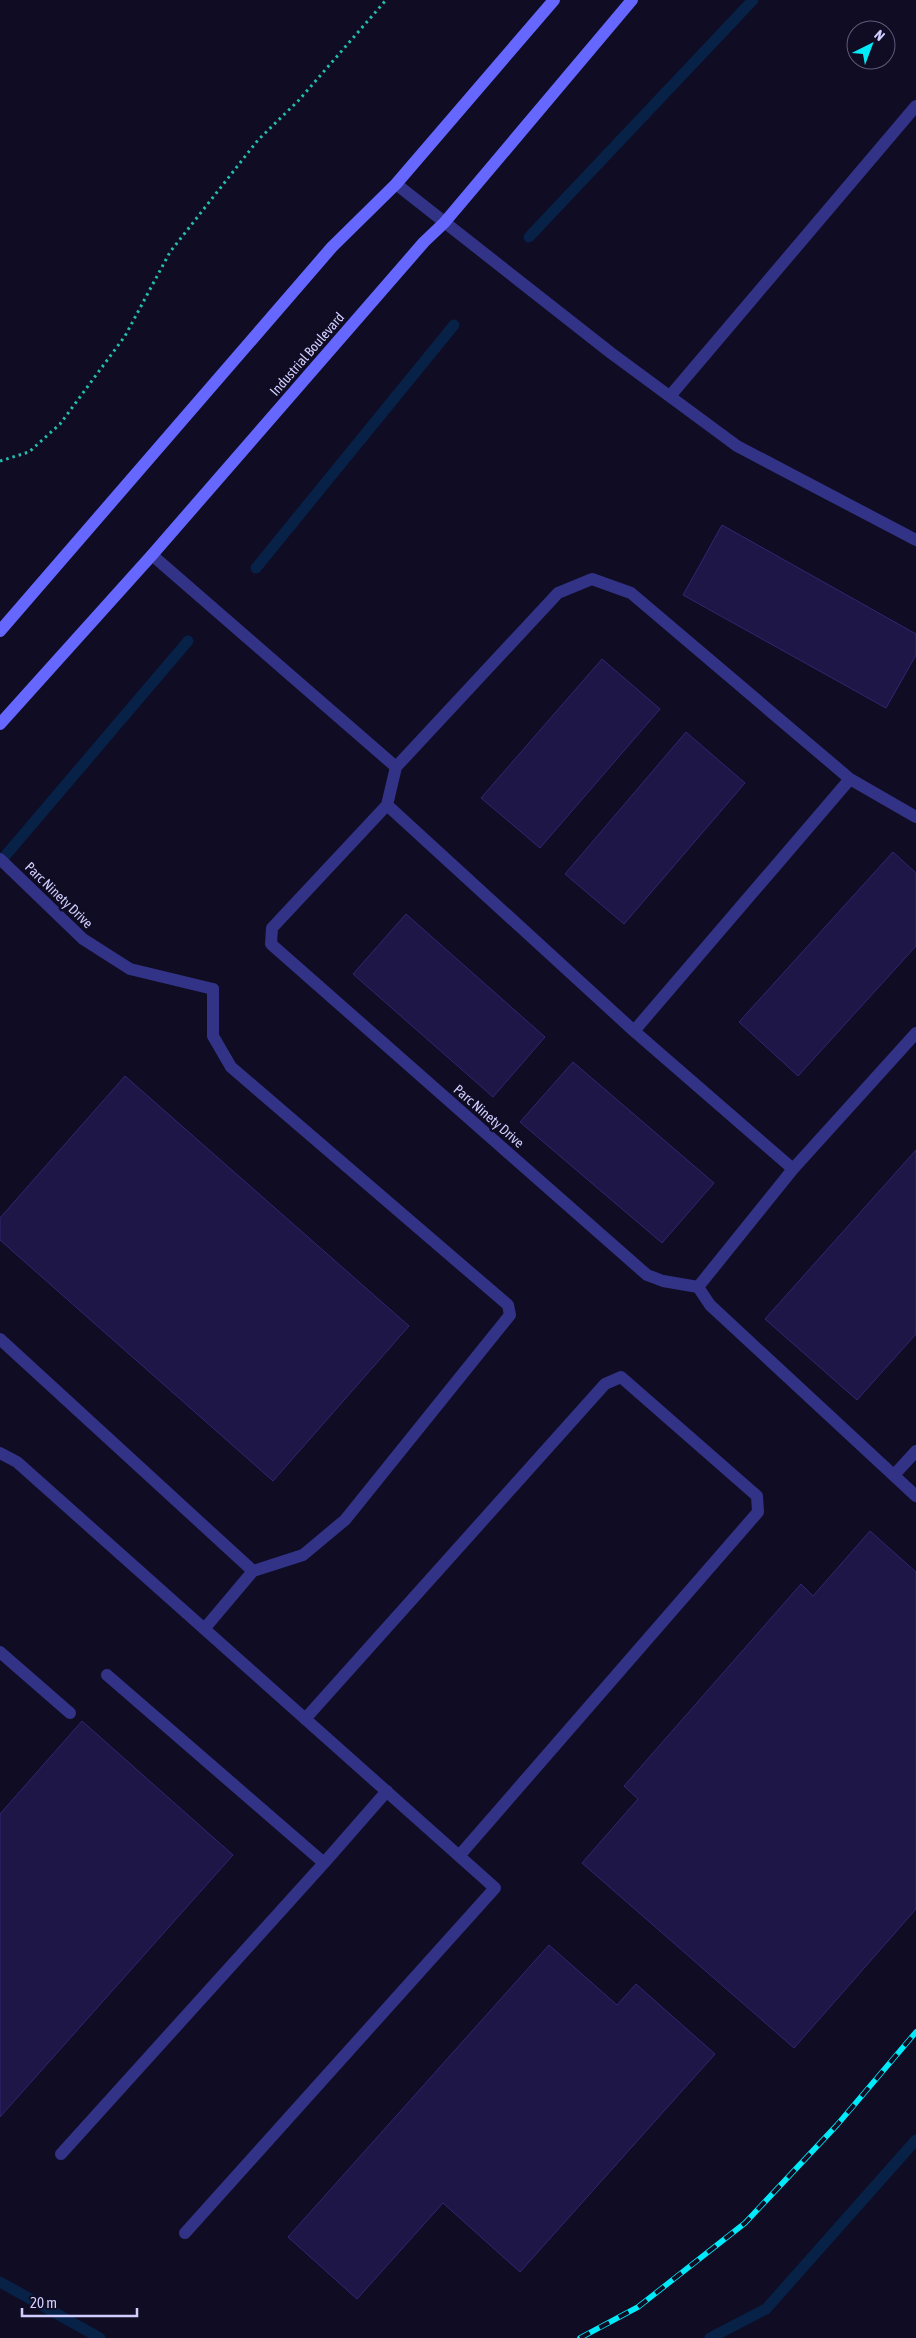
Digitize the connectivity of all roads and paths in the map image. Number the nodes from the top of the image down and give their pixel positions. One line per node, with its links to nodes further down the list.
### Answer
1 (386, 0): 8 (path)
2 (554, 0): 5 (street)
3 (632, 0): 6 (street, Industrial Boulevard)
4 (916, 106): 7 (street)
5 (396, 184): 6 (street); 11 (street)
6 (444, 223): 7 (street); 10 (street, Industrial Boulevard)
7 (670, 396): 9 (street)
8 (0, 460)
9 (916, 540)
10 (152, 555): 12 (street, Industrial Boulevard); 13 (street)
11 (0, 631)
12 (0, 724)
13 (396, 767): 14 (street); 15 (street)
14 (850, 779): 16 (street); 18 (street)
15 (387, 805): 18 (street); 21 (street, Parc Ninety Drive)
16 (916, 817)
17 (0, 859): 27 (street, Parc Ninety Drive)
18 (634, 1031): 20 (street)
19 (916, 1033): 20 (street)
20 (793, 1169): 21 (street)
21 (698, 1287): 25 (street)
22 (0, 1339): 27 (street)
23 (916, 1451): 25 (street)
24 (0, 1453): 28 (street)
25 (894, 1476): 26 (street)
26 (916, 1496)
27 (253, 1571): 28 (street)
28 (205, 1628): 32 (street)
29 (0, 1652): 31 (street)
30 (107, 1675): 35 (street)
31 (70, 1713)
32 (305, 1719): 33 (street); 34 (street)
33 (387, 1791): 34 (street); 35 (street)
34 (459, 1856): 37 (street)
35 (324, 1863): 36 (street)
36 (61, 2154)
37 (185, 2233)

